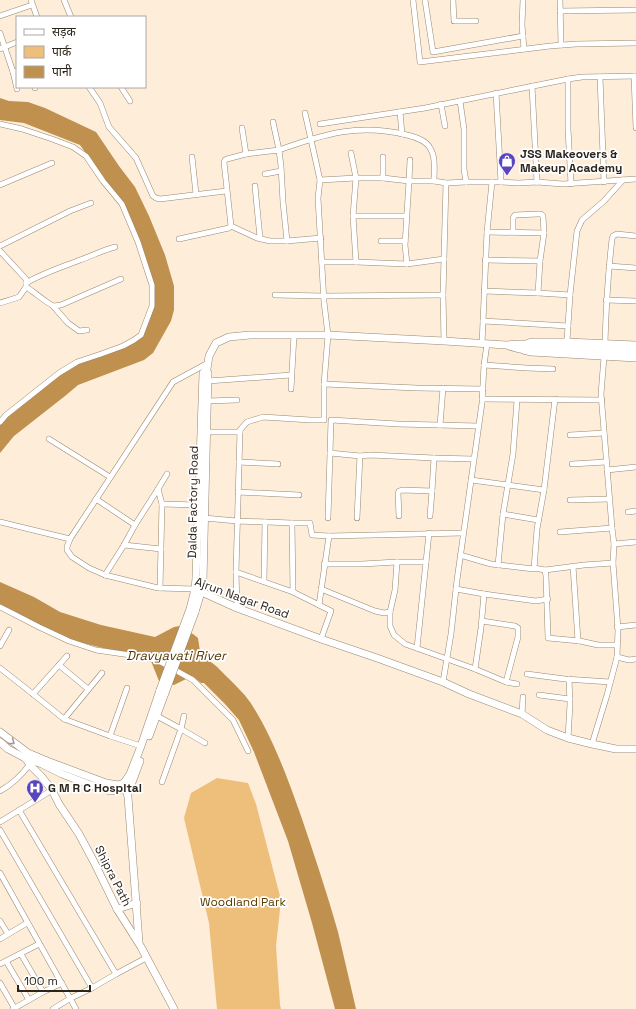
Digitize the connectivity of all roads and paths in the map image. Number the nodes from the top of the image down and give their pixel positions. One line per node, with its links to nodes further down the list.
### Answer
1 (64, 0): 12 (street)
2 (412, 0): 22 (street)
3 (425, 0): 20 (street)
4 (453, 0): 13 (street)
5 (523, 0): 15 (street)
6 (560, 0): 9 (street)
7 (31, 2): 10 (street); 11 (street)
8 (636, 10): 9 (street)
9 (560, 11): 18 (street)
10 (0, 16)
11 (37, 16)
12 (71, 16)
13 (476, 21)
14 (0, 33): 19 (street)
15 (523, 36): 20 (street); 21 (street)
16 (16, 42): 19 (street)
17 (636, 43): 18 (street)
18 (561, 45): 21 (street)
19 (2, 48): 23 (street)
20 (450, 49): 22 (street)
21 (524, 49): 22 (street)
22 (451, 58)
23 (15, 72)
24 (635, 76): 25 (street); 41 (street)
25 (600, 77): 26 (street); 64 (street)
26 (568, 79): 27 (street); 66 (street)
27 (532, 86): 30 (street); 63 (street)
28 (90, 88): 70 (street)
29 (122, 88): 31 (street)
30 (496, 93): 32 (street); 62 (street)
31 (130, 101)
32 (460, 101): 33 (street); 60 (street)
33 (441, 104): 34 (street); 39 (street)
34 (400, 112): 38 (street); 42 (street)
35 (304, 113): 43 (street)
36 (273, 122): 44 (street)
37 (0, 124): 140 (street)
38 (320, 124)
39 (445, 126)
40 (242, 128): 46 (street)
41 (636, 128)
42 (402, 134): 43 (street); 59 (street)
43 (310, 139): 44 (street); 56 (street)
44 (278, 150): 46 (street); 51 (street)
45 (351, 153): 53 (street)
46 (246, 154): 69 (street)
47 (192, 157): 70 (street)
48 (383, 157): 54 (street)
49 (410, 160): 58 (street)
50 (52, 163): 67 (street)
51 (281, 171): 52 (street); 82 (street)
52 (265, 174)
53 (356, 178): 54 (street); 56 (street); 72 (street)
54 (383, 178): 58 (street)
55 (636, 179): 57 (street)
56 (320, 180): 80 (street)
57 (623, 180): 64 (street); 103 (street)
58 (410, 181): 59 (street); 73 (street)
59 (434, 181): 65 (street)
60 (466, 182): 61 (street); 65 (street)
61 (492, 182): 62 (street); 75 (street)
62 (501, 182): 63 (street)
63 (537, 182): 66 (street)
64 (604, 182): 66 (street)
65 (446, 183): 88 (street)
66 (570, 184)
67 (0, 185)
68 (255, 186): 79 (street)
69 (226, 191): 70 (street); 74 (street)
70 (196, 194)
71 (91, 203): 85 (street)
72 (354, 216): 73 (street); 91 (street)
73 (406, 216): 84 (street)
74 (231, 226): 79 (street); 81 (street)
75 (486, 232): 76 (street); 89 (street)
76 (513, 232): 77 (street); 77 (street)
77 (544, 232): 92 (street)
78 (636, 236): 94 (street)
79 (260, 238): 82 (street)
80 (320, 238): 82 (street); 90 (street)
81 (179, 239)
82 (287, 241)
83 (381, 241): 84 (street)
84 (405, 241): 93 (street)
85 (0, 246)
86 (115, 247): 97 (street)
87 (0, 251): 97 (street)
88 (444, 259): 93 (street); 101 (street)
89 (485, 260): 92 (street); 98 (street)
90 (322, 262): 91 (street); 102 (street)
91 (356, 262): 93 (street)
92 (540, 262): 99 (street)
93 (407, 264)
94 (609, 266): 95 (street); 104 (street)
95 (636, 268)
96 (121, 279): 107 (street)
97 (26, 285): 106 (street); 107 (street)
98 (484, 291): 99 (street); 108 (street)
99 (538, 293): 103 (street)
100 (275, 295): 102 (street)
101 (443, 295): 102 (street); 113 (street)
102 (324, 296): 112 (street)
103 (570, 296): 109 (street)
104 (606, 300): 105 (street); 114 (street)
105 (636, 301)
106 (0, 303)
107 (53, 306): 110 (street)
108 (483, 321): 109 (street); 115 (street)
109 (568, 326): 117 (street)
110 (87, 330)
111 (294, 335): 112 (street, Dalda Factory Road); 124 (street, Dalda Factory Road); 126 (street)
112 (328, 335): 113 (street, Dalda Factory Road); 128 (street)
113 (444, 341): 115 (street, Dalda Factory Road)
114 (605, 343): 116 (street); 117 (street)
115 (484, 344): 118 (street, Dalda Factory Road); 123 (street)
116 (636, 344)
117 (563, 346): 118 (street, Dalda Factory Road); 118 (street); 119 (street, Dalda Factory Road); 120 (street, Dalda Factory Road)
118 (519, 347): 121 (street)
119 (636, 348)
120 (636, 354)
121 (604, 357): 122 (street); 136 (street)
122 (636, 358)
123 (484, 365): 125 (street); 131 (street)
124 (207, 366): 127 (street, Dalda Factory Road); 159 (street); 171 (street, Dalda Factory Road)
125 (553, 369)
126 (291, 375): 127 (street); 130 (street)
127 (208, 381): 137 (street, Dalda Factory Road)
128 (324, 384): 129 (street); 138 (street)
129 (442, 388): 131 (street); 141 (street)
130 (290, 389)
131 (483, 389): 132 (street)
132 (482, 399): 135 (street); 142 (street)
133 (555, 399): 135 (street); 136 (street); 164 (street)
134 (237, 400): 137 (street)
135 (517, 400): 161 (street)
136 (602, 400): 145 (street)
137 (207, 401): 143 (street, Dalda Factory Road)
138 (324, 420): 139 (street); 144 (street)
139 (330, 420): 141 (street); 148 (street)
140 (0, 422)
141 (440, 425): 142 (street)
142 (478, 426): 151 (street)
143 (206, 432): 144 (street); 177 (street, Dalda Factory Road)
144 (240, 432): 152 (street)
145 (604, 433): 146 (street); 153 (street)
146 (570, 435)
147 (49, 439): 159 (street)
148 (330, 453): 149 (street); 178 (street)
149 (360, 456): 150 (street); 179 (street)
150 (434, 458): 151 (street); 163 (street)
151 (473, 459): 160 (street)
152 (239, 462): 154 (street); 165 (street)
153 (606, 462): 155 (street); 157 (street)
154 (278, 464)
155 (572, 464)
156 (636, 467): 157 (street)
157 (607, 470): 168 (street)
158 (167, 474): 162 (street)
159 (110, 477): 167 (street)
160 (471, 480): 161 (street); 189 (street)
161 (508, 485): 164 (street); 174 (street)
162 (158, 489): 170 (street); 185 (street)
163 (432, 490): 175 (street); 176 (street)
164 (544, 490): 180 (street)
165 (238, 492): 166 (street); 181 (street)
166 (299, 495)
167 (96, 499): 185 (street); 191 (street)
168 (609, 499): 169 (street); 186 (street)
169 (570, 500)
170 (162, 504): 171 (street); 195 (street)
171 (198, 505): 211 (street, Dalda Factory Road)
172 (636, 511): 173 (street)
173 (628, 512)
174 (503, 514): 180 (street); 201 (street)
175 (399, 516)
176 (430, 516)
177 (204, 518): 181 (street); 211 (street, Dalda Factory Road)
178 (328, 518)
179 (357, 518)
180 (538, 520): 203 (street)
181 (237, 521): 183 (street); 205 (street)
182 (0, 522): 191 (street)
183 (264, 522): 184 (street); 207 (street)
184 (292, 523): 190 (street); 212 (street)
185 (135, 525): 194 (street)
186 (612, 528): 187 (street); 193 (street)
187 (560, 532)
188 (429, 533): 189 (street); 190 (street); 198 (street)
189 (463, 533): 196 (street)
190 (329, 536): 200 (street)
191 (70, 539): 206 (street, Ajrun Nagar Road)
192 (636, 542): 193 (street)
193 (614, 544): 199 (street)
194 (124, 545): 195 (street); 206 (street)
195 (161, 549): 208 (street)
196 (460, 555): 201 (street); 210 (street)
197 (397, 562): 198 (street); 200 (street); 218 (street)
198 (426, 562): 227 (street)
199 (613, 563): 202 (street); 221 (street)
200 (324, 564): 209 (street)
201 (498, 564): 203 (street)
202 (573, 566): 204 (street); 224 (street)
203 (534, 568): 204 (street)
204 (545, 570): 214 (street)
205 (236, 572): 207 (street); 217 (street)
206 (105, 575): 208 (street, Ajrun Nagar Road)
207 (264, 581): 212 (street)
208 (160, 588): 211 (street, Ajrun Nagar Road)
209 (321, 588): 215 (street); 218 (street)
210 (456, 589): 213 (street); 230 (street)
211 (198, 591): 217 (street, Ajrun Nagar Road); 244 (street, Dalda Factory Road, bridge)
212 (292, 592): 215 (street)
213 (484, 594): 214 (street); 219 (street)
214 (548, 599): 224 (street)
215 (319, 605): 223 (street)
216 (0, 608): 262 (street)
217 (236, 608): 223 (street, Ajrun Nagar Road)
218 (390, 612): 227 (street)
219 (482, 621): 234 (street); 239 (street)
220 (636, 625): 221 (street)
221 (617, 627): 225 (street)
222 (9, 630): 226 (street)
223 (321, 639): 238 (street, Ajrun Nagar Road)
224 (578, 641): 225 (street)
225 (617, 645): 229 (street)
226 (0, 646)
227 (417, 648): 230 (street)
228 (67, 656): 232 (street)
229 (616, 657): 231 (street); 240 (street)
230 (446, 659): 234 (street); 238 (street)
231 (636, 659)
232 (59, 665): 243 (street); 245 (street)
233 (0, 668): 245 (street)
234 (475, 669): 239 (street)
235 (102, 673): 243 (street)
236 (527, 674): 237 (street)
237 (569, 679): 240 (street); 248 (street)
238 (443, 682): 249 (street, Ajrun Nagar Road)
239 (506, 682): 241 (street)
240 (610, 682): 259 (street)
241 (517, 684)
242 (127, 688): 255 (street)
243 (88, 689): 252 (street)
244 (162, 691): 250 (street, Dalda Factory Road); 260 (street, Dalda Factory Road)
245 (33, 694): 252 (street)
246 (539, 695): 248 (street)
247 (523, 697): 249 (street)
248 (570, 699): 256 (street)
249 (522, 714): 256 (street, Ajrun Nagar Road)
250 (157, 716): 253 (street); 265 (street, Dalda Factory Road)
251 (184, 716): 253 (street)
252 (64, 719): 255 (street)
253 (181, 728): 258 (street); 264 (street)
254 (0, 732): 263 (street, Shipra Path, one-way to 263)
255 (110, 736): 260 (street)
256 (568, 738): 259 (street, Ajrun Nagar Road)
257 (0, 742): 263 (street, Shipra Path)
258 (205, 743)
259 (592, 744): 261 (street, Ajrun Nagar Road)
260 (141, 746): 265 (street, Dalda Factory Road)
261 (636, 749)
262 (248, 751)
263 (26, 757): 265 (street); 266 (street, Shipra Path); 267 (street)
264 (162, 782)
265 (125, 786): 272 (street)
266 (52, 790): 268 (street); 273 (street, Shipra Path)
267 (0, 791)
268 (19, 810): 269 (street); 284 (street)
269 (0, 822)
270 (0, 830): 287 (street)
271 (0, 874): 275 (street)
272 (137, 903): 273 (street); 279 (street)
273 (117, 909): 279 (street, Shipra Path)
274 (0, 921): 276 (street)
275 (27, 923): 276 (street); 278 (street)
276 (8, 934): 277 (street)
277 (0, 939)
278 (39, 944): 280 (street); 286 (street)
279 (140, 944): 281 (street, Shipra Path)
280 (21, 954): 282 (street); 288 (street)
281 (146, 958): 284 (street); 294 (street, Shipra Path)
282 (6, 961): 283 (street); 290 (street)
283 (0, 964)
284 (116, 974): 287 (street)
285 (0, 983): 291 (street)
286 (62, 983): 288 (street); 289 (street)
287 (92, 988): 289 (street)
288 (43, 992): 290 (street)
289 (70, 998): 292 (street); 293 (street)
290 (29, 1000): 291 (street)
291 (14, 1009)
292 (53, 1009)
293 (76, 1009)
294 (174, 1009)

